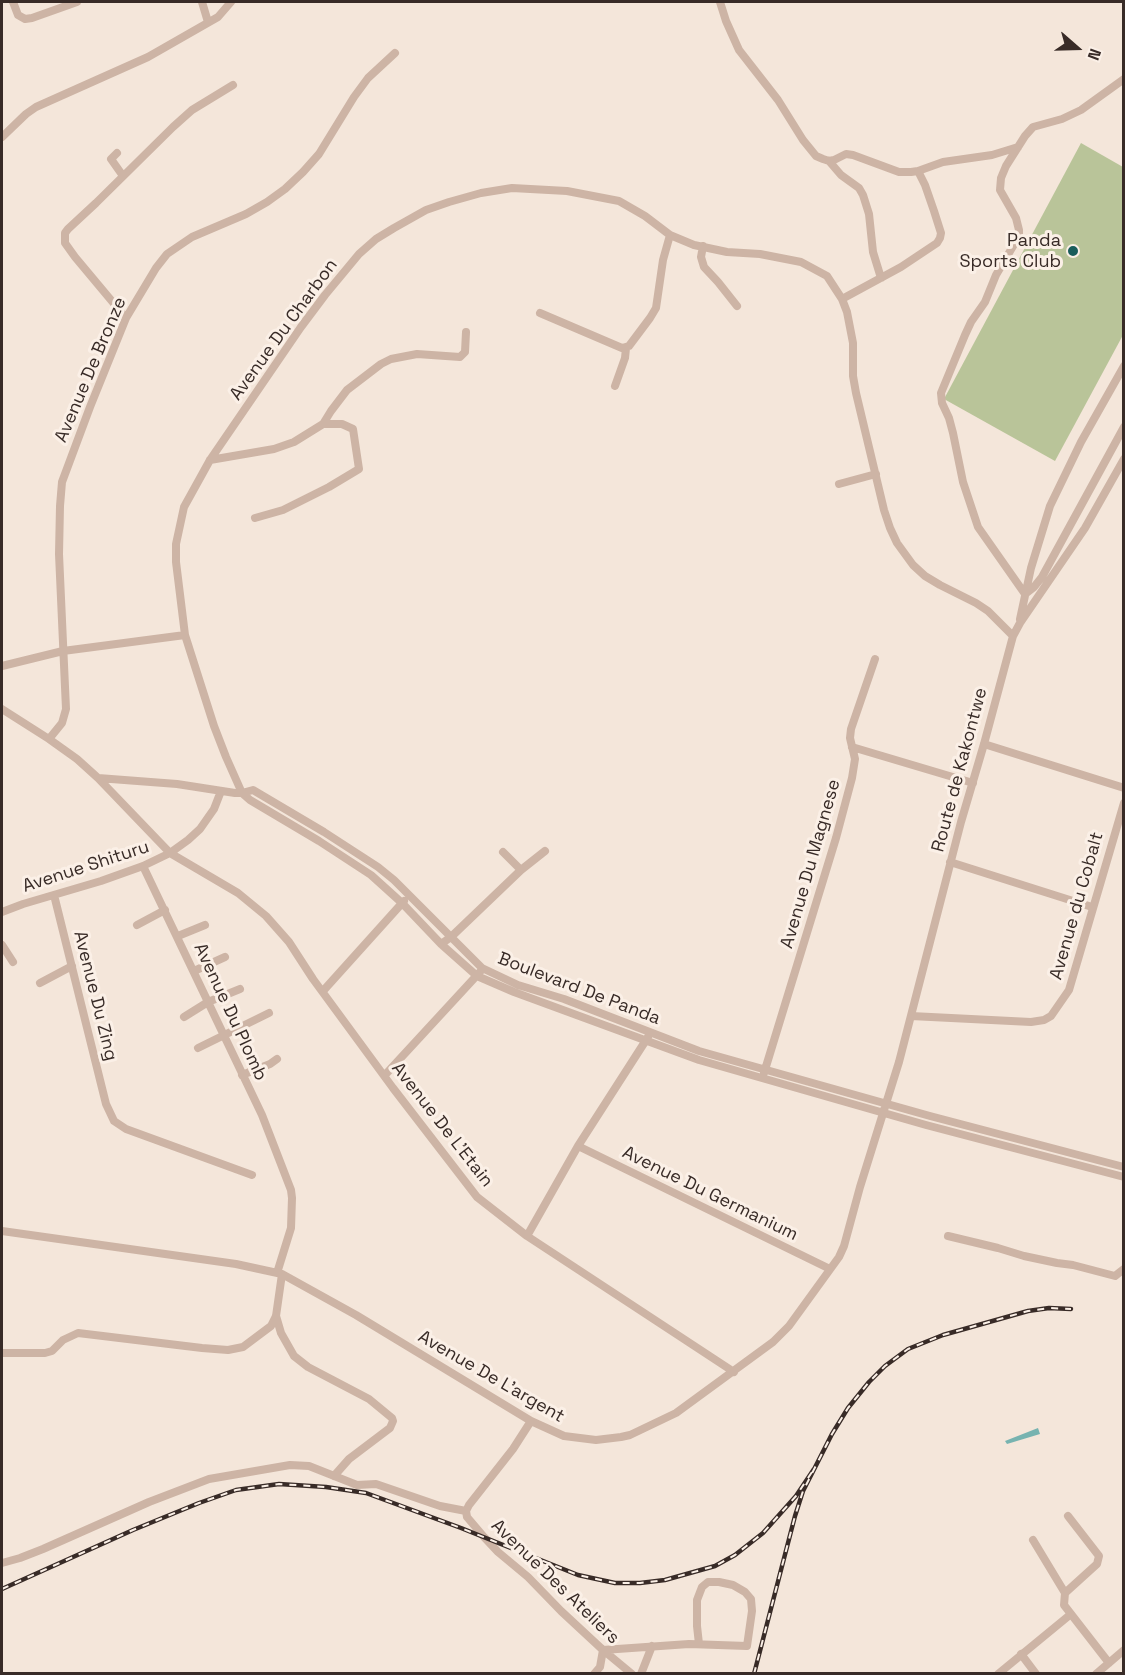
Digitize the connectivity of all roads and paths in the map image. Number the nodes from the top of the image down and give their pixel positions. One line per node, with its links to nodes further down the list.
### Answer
1 (13, 2): 2 (street)
2 (77, 2)
3 (202, 2): 6 (street)
4 (231, 2): 6 (street)
5 (720, 2): 13 (street)
6 (208, 22): 10 (street)
7 (395, 53): 22 (street, Avenue De Bronze)
8 (1124, 79): 11 (street)
9 (234, 85): 15 (street)
10 (2, 137)
11 (1018, 147): 14 (street); 34 (street)
12 (117, 153): 15 (street)
13 (829, 161): 14 (street); 18 (street)
14 (918, 171): 18 (street)
15 (123, 176): 22 (street)
16 (670, 235): 17 (street, Avenue Du Charbon); 24 (street); 30 (street, Avenue Du Charbon)
17 (703, 246): 19 (street, Avenue Du Charbon); 20 (street)
18 (881, 278): 19 (street)
19 (842, 299): 31 (street, Avenue Du Charbon)
20 (737, 306)
21 (540, 313): 24 (street)
22 (126, 318): 38 (street, Avenue De Bronze)
23 (466, 333): 27 (street)
24 (626, 348): 26 (street)
25 (1124, 366): 34 (street)
26 (615, 386)
27 (323, 424): 30 (street); 33 (street)
28 (1124, 427): 34 (street)
29 (1124, 459): 35 (street, Route de Kakontwe)
30 (210, 460): 36 (street, Avenue Du Charbon)
31 (876, 474): 32 (street); 37 (street, Avenue Du Charbon)
32 (839, 484)
33 (255, 518)
34 (1025, 594): 35 (street)
35 (1020, 623): 37 (street, Route de Kakontwe)
36 (184, 635): 38 (street); 49 (street, Avenue Du Charbon)
37 (1012, 636): 43 (street, Route de Kakontwe)
38 (63, 651): 40 (street); 42 (street, Avenue De Bronze)
39 (875, 659): 44 (street, Avenue Du Magnese)
40 (2, 666)
41 (2, 709): 42 (street)
42 (49, 739): 45 (street)
43 (984, 744): 46 (street, Route de Kakontwe); 47 (street)
44 (852, 747): 46 (street); 91 (street, Avenue Du Magnese)
45 (98, 778): 48 (street, Boulevard De Panda); 57 (street, Avenue De L'Etain)
46 (973, 783): 58 (street, Route de Kakontwe)
47 (1124, 788)
48 (221, 791): 49 (street, Boulevard De Panda); 57 (street, Avenue Shituru)
49 (243, 793): 51 (street, Boulevard De Panda); 52 (street, Boulevard De Panda)
50 (1124, 803): 64 (street, Avenue du Cobalt)
51 (287, 810): 52 (street); 53 (street, Boulevard De Panda)
52 (282, 819): 54 (street, Boulevard De Panda)
53 (324, 832): 54 (street); 62 (street, Boulevard De Panda)
54 (319, 841): 63 (street, Boulevard De Panda)
55 (545, 850): 60 (street)
56 (503, 852): 60 (street)
57 (170, 853): 59 (street, Avenue Shituru); 81 (street, Avenue De L'Etain)
58 (950, 862): 64 (street); 84 (street, Route de Kakontwe)
59 (144, 866): 61 (street, Avenue Shituru); 65 (street, Avenue Du Plomb)
60 (521, 870): 70 (street)
61 (54, 894): 66 (street, Avenue Shituru); 75 (street, Avenue Du Zing)
62 (410, 896): 63 (street); 70 (street, Boulevard De Panda)
63 (402, 903): 71 (street, Boulevard De Panda); 81 (street)
64 (1092, 907): 84 (street, Avenue du Cobalt)
65 (165, 910): 67 (street); 69 (street, Avenue Du Plomb)
66 (2, 912)
67 (137, 925)
68 (205, 925): 69 (street)
69 (178, 936): 77 (street, Avenue Du Plomb)
70 (451, 937): 71 (street); 76 (street, Boulevard De Panda)
71 (441, 944): 78 (street, Boulevard De Panda)
72 (2, 945): 74 (street)
73 (225, 957): 77 (street)
74 (13, 962)
75 (72, 966): 79 (street); 100 (street, Avenue Du Zing)
76 (482, 968): 78 (street); 86 (street, Boulevard De Panda)
77 (194, 971): 82 (street, Avenue Du Plomb)
78 (477, 976): 88 (street, Boulevard De Panda); 93 (street)
79 (40, 983)
80 (240, 989): 82 (street)
81 (322, 991): 93 (street, Avenue De L'Etain)
82 (208, 1002): 85 (street); 87 (street, Avenue Du Plomb)
83 (269, 1013): 87 (street)
84 (911, 1016): 94 (street, Route de Kakontwe)
85 (184, 1017)
86 (650, 1033): 88 (street); 91 (street, Boulevard De Panda)
87 (224, 1034): 89 (street); 92 (street, Avenue Du Plomb)
88 (646, 1041): 91 (street, Boulevard De Panda); 96 (street)
89 (198, 1048)
90 (277, 1059): 92 (street)
91 (764, 1073): 94 (street, Boulevard De Panda); 95 (street, Boulevard De Panda)
92 (242, 1075): 107 (street, Avenue Du Plomb)
93 (385, 1076): 103 (street, Avenue De L'Etain)
94 (886, 1104): 95 (street, Route de Kakontwe); 97 (street, Boulevard De Panda)
95 (883, 1113): 98 (street, Boulevard De Panda); 105 (street, Avenue De L'argent)
96 (578, 1146): 103 (street); 105 (street, Avenue Du Germanium)
97 (1079, 1156): 98 (street); 99 (street, Boulevard De Panda)
98 (1077, 1164): 101 (street, Boulevard De Panda)
99 (1124, 1167)
100 (252, 1175)
101 (1124, 1176)
102 (2, 1231): 107 (street, Avenue De L'argent)
103 (527, 1236): 110 (street, Avenue De L'Etain)
104 (948, 1236): 106 (street)
105 (830, 1269): 110 (street, Avenue De L'argent)
106 (1123, 1271)
107 (280, 1273): 108 (street, Avenue Du Plomb); 111 (street, Avenue De L'argent)
108 (276, 1316): 109 (street); 112 (street)
109 (2, 1353)
110 (734, 1371): 111 (street, Avenue De L'argent)
111 (531, 1421): 113 (street)
112 (333, 1476): 113 (street); 116 (street)
113 (466, 1511): 121 (street, Avenue Des Ateliers)
114 (1068, 1516): 117 (street)
115 (1033, 1540): 117 (street)
116 (2, 1563)
117 (1065, 1593): 118 (street)
118 (1071, 1614): 123 (street); 124 (street)
119 (699, 1644): 119 (street); 120 (street)
120 (652, 1646): 121 (street); 127 (street)
121 (603, 1650): 125 (street); 126 (street, Avenue Des Ateliers)
122 (1124, 1650): 124 (street)
123 (1021, 1654): 128 (street); 129 (street)
124 (1109, 1663): 130 (street)
125 (594, 1674)
126 (632, 1674)
127 (641, 1674)
128 (998, 1674)
129 (1036, 1674)
130 (1096, 1674)

